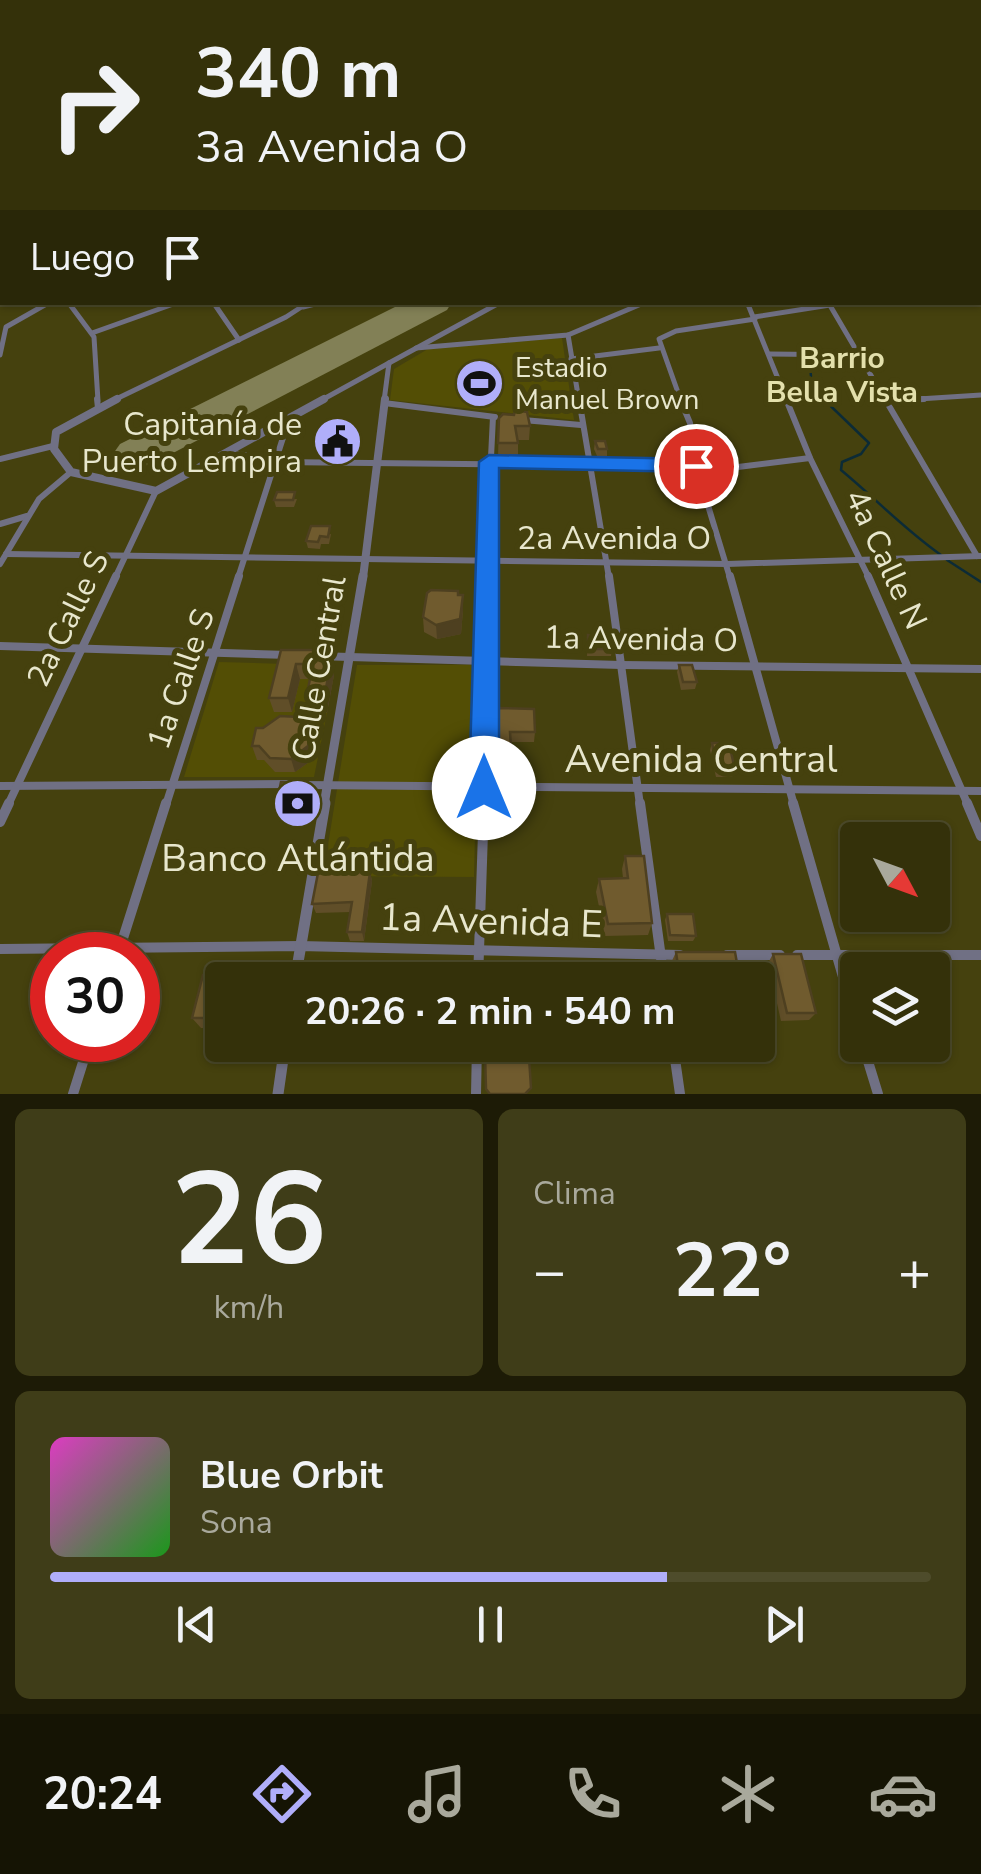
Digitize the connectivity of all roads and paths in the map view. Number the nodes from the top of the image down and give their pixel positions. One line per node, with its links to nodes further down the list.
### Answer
1 (44, 305): 12 (street)
2 (70, 305): 13 (street)
3 (171, 305): 13 (street)
4 (215, 305): 15 (street)
5 (306, 305): 15 (street)
6 (495, 305): 16 (street)
7 (639, 305): 14 (street)
8 (748, 305): 11 (street, 4a Calle N)
9 (825, 305): 11 (street)
10 (831, 305): 19 (street)
11 (754, 318): 17 (street); 18 (street, 4a Calle N)
12 (3, 327): 20 (street)
13 (92, 333): 26 (street)
14 (568, 335): 16 (street); 21 (street)
15 (239, 340): 26 (street)
16 (416, 348): 22 (street)
17 (659, 348): 21 (street); 38 (street)
18 (770, 354): 19 (street); 32 (street, 4a Calle N)
19 (860, 354): 24 (street)
20 (0, 355)
21 (571, 359): 29 (street)
22 (389, 364): 25 (street, Calle Central); 28 (street)
23 (981, 395): 24 (street)
24 (887, 401): 47 (street)
25 (382, 402): 27 (street); 35 (street, Calle Central)
26 (98, 408): 30 (street)
27 (493, 417): 29 (street); 36 (street)
28 (289, 418): 31 (street); 34 (street, 1a Calle S)
29 (581, 425): 37 (street)
30 (53, 446): 33 (street); 40 (street)
31 (228, 452): 34 (street); 41 (street)
32 (810, 458): 39 (street); 49 (street, 4a Calle N)
33 (0, 459)
34 (276, 462): 35 (street); 46 (street, 1a Calle S)
35 (375, 462): 36 (street); 48 (street, Calle Central)
36 (489, 462): 37 (street); 50 (street)
37 (588, 465): 38 (street); 51 (street)
38 (696, 466): 39 (street); 53 (street)
39 (714, 467)
40 (72, 472): 41 (street); 42 (street)
41 (156, 492): 45 (street, 2a Calle S)
42 (30, 516): 43 (street); 44 (street)
43 (0, 524)
44 (6, 554): 45 (street, 2a Avenida O); 52 (street)
45 (126, 556): 46 (street, 2a Avenida O); 55 (street, 2a Calle S)
46 (248, 556): 48 (street, 2a Avenida O); 56 (street, 1a Calle S)
47 (979, 556): 49 (street, 2a Avenida O)
48 (366, 558): 50 (street, 2a Avenida O); 57 (street, Calle Central)
49 (861, 560): 53 (street, 2a Avenida O); 61 (street, 4a Calle N)
50 (484, 562): 51 (street, 2a Avenida O); 58 (street)
51 (607, 563): 53 (street, 2a Avenida O); 59 (street)
52 (0, 564)
53 (727, 564): 60 (street)
54 (0, 646): 55 (street, 1a Avenida O)
55 (80, 650): 56 (street, 1a Avenida O); 66 (street, 2a Calle S)
56 (216, 654): 57 (street, 1a Avenida O); 63 (street, 1a Calle S)
57 (347, 656): 58 (street, 1a Avenida O); 64 (street, Calle Central)
58 (485, 662): 59 (street, 1a Avenida O); 67 (street)
59 (621, 666): 60 (street, 1a Avenida O); 68 (street)
60 (757, 666): 61 (street, 1a Avenida O); 69 (street)
61 (908, 668): 62 (street, 1a Avenida O); 70 (street, 4a Calle N)
62 (981, 669)
63 (172, 783): 64 (street, Avenida Central); 66 (street, Avenida Central); 74 (street, 1a Calle S)
64 (327, 785): 67 (street, Avenida Central); 75 (street, Calle Central)
65 (0, 786): 66 (street, Avenida Central)
66 (17, 786): 72 (street, 2a Calle S)
67 (484, 788): 68 (street, Avenida Central); 79 (street)
68 (638, 788): 69 (street, Avenida Central); 80 (street)
69 (789, 788): 70 (street, Avenida Central); 83 (street)
70 (961, 792): 71 (street, Avenida Central); 73 (street, 4a Calle N)
71 (981, 792)
72 (0, 822)
73 (981, 836)
74 (125, 932)
75 (300, 946): 78 (street, 1a Avenida E); 79 (street, 1a Avenida E); 85 (street, Calle Central)
76 (0, 950): 77 (street, 1a Avenida E)
77 (30, 951)
78 (160, 951)
79 (478, 952): 80 (street, 1a Avenida E); 86 (street)
80 (660, 955): 81 (street, 1a Avenida E); 87 (street)
81 (699, 955)
82 (718, 955): 83 (street)
83 (834, 955): 84 (street); 88 (street)
84 (981, 955)
85 (298, 962)
86 (478, 962)
87 (661, 962)
88 (840, 974)
89 (83, 1062): 94 (street)
90 (283, 1062): 95 (street)
91 (477, 1062): 96 (street)
92 (675, 1062): 97 (street)
93 (868, 1062): 98 (street)
94 (73, 1094)
95 (278, 1094)
96 (476, 1094)
97 (680, 1094)
98 (878, 1094)

